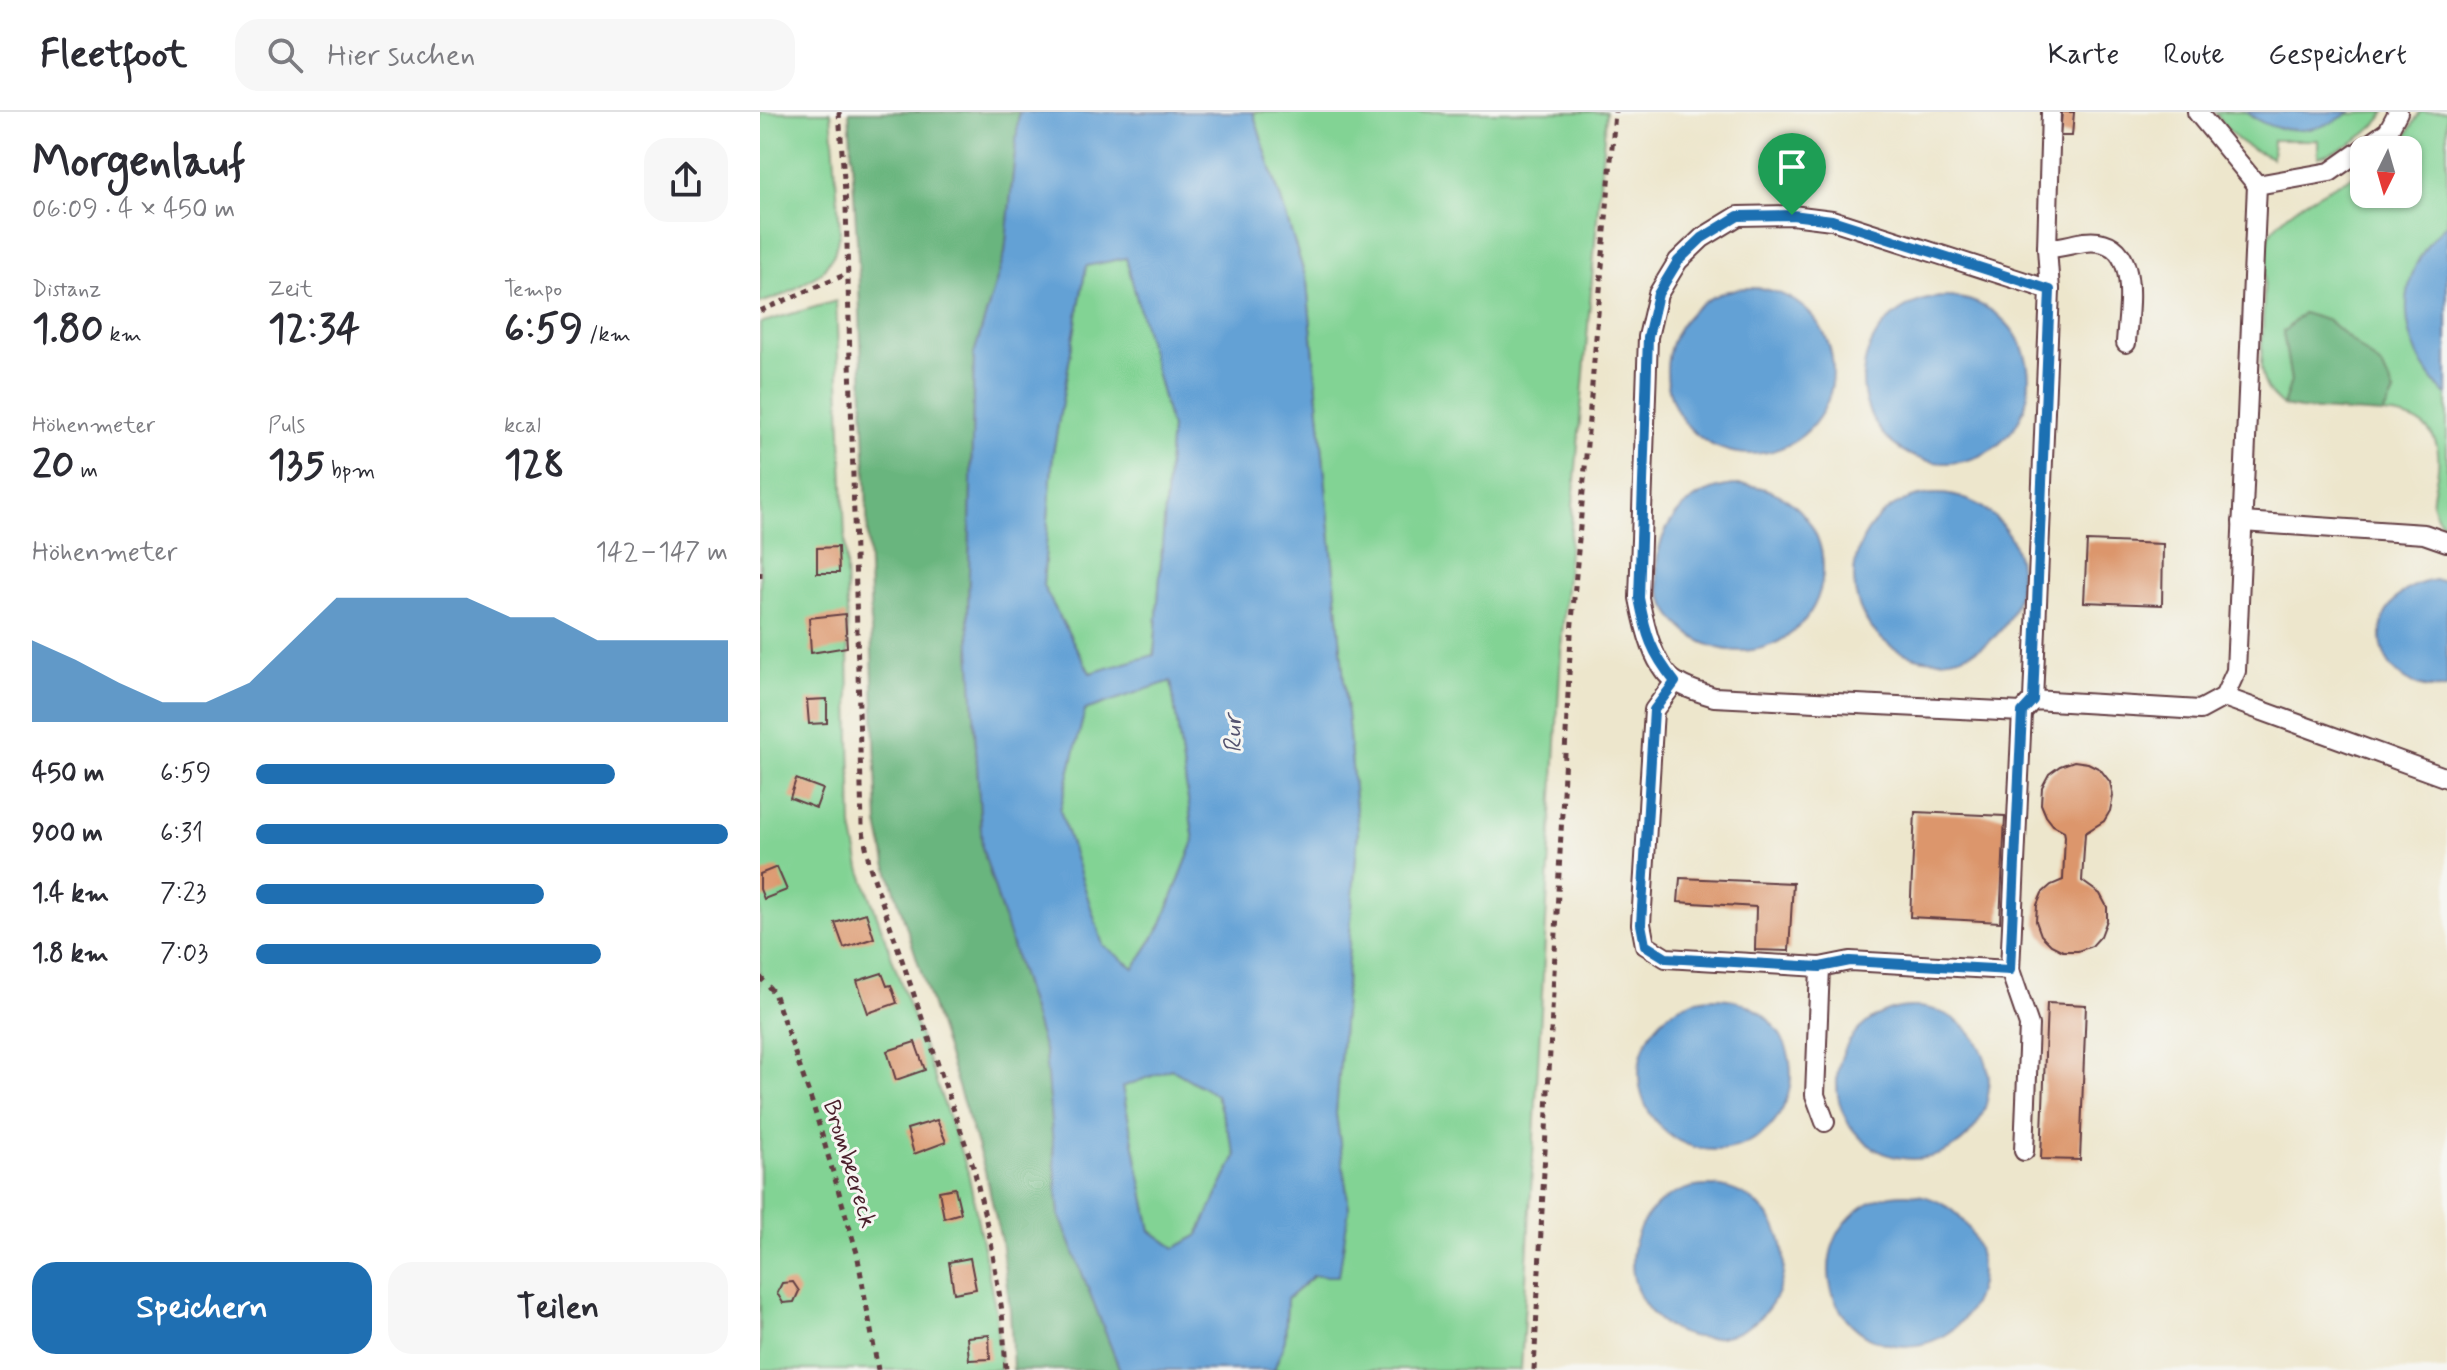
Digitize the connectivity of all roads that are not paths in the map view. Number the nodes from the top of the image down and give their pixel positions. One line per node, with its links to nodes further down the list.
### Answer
1 (2051, 112): 5 (lane)
2 (2197, 112): 4 (lane)
3 (2398, 112): 4 (lane)
4 (2257, 185): 8 (lane)
5 (2047, 248): 6 (lane); 7 (lane)
6 (2050, 290): 10 (lane); 12 (lane)
7 (2126, 343)
8 (2242, 522): 9 (lane); 11 (lane)
9 (2447, 542)
10 (1675, 682): 12 (lane); 14 (lane)
11 (2224, 697): 12 (lane); 13 (lane)
12 (2028, 706): 15 (lane)
13 (2447, 778)
14 (1820, 967): 15 (lane); 16 (lane)
15 (2010, 970): 17 (lane)
16 (1825, 1122)
17 (2024, 1151)

